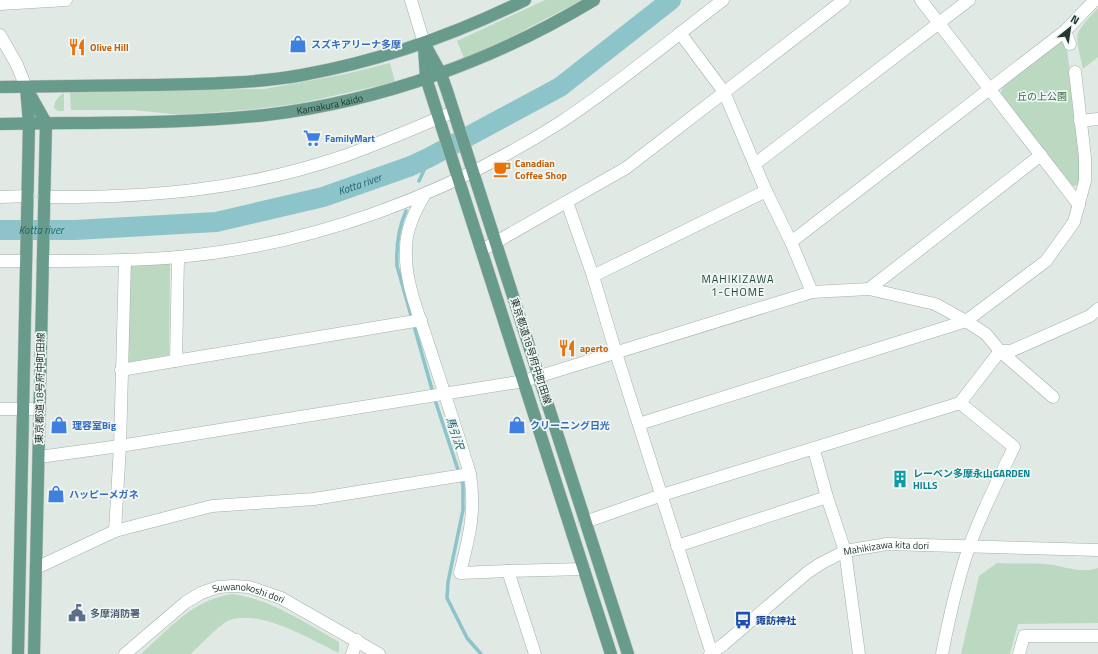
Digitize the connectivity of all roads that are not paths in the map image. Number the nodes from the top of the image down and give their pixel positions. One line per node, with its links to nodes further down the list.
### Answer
1 (66, 0): 10 (street)
2 (411, 0): 15 (street)
3 (525, 0): 15 (main road)
4 (594, 0): 18 (main road, Kamakura kaido)
5 (723, 0): 13 (street)
6 (844, 0): 23 (street)
7 (921, 0): 11 (street)
8 (969, 0): 11 (street)
9 (1095, 0): 12 (street)
10 (0, 4)
11 (939, 23): 22 (street); 32 (street)
12 (1065, 31): 16 (street); 22 (street)
13 (680, 33): 23 (street); 33 (street)
14 (0, 34): 21 (street)
15 (424, 43): 18 (main road, 東京都道18号府中町田線); 19 (main road, 東京都道18号府中町田線); 21 (main road)
16 (1070, 44)
17 (1075, 72): 26 (street)
18 (441, 74): 19 (main road, Kamakura kaido); 24 (main road, 東京都道18号府中町田線)
19 (426, 78): 28 (main road, Kamakura kaido); 30 (main road, 東京都道18号府中町田線)
20 (0, 87): 21 (main road)
21 (26, 87): 27 (main road, 東京都道18号府中町田線); 28 (main road)
22 (990, 89): 31 (street); 43 (street)
23 (724, 92): 32 (street); 39 (street)
24 (453, 112): 30 (street); 33 (main road, 東京都道18号府中町田線)
25 (1098, 119): 26 (street)
26 (1080, 121): 41 (street)
27 (29, 123): 28 (main road); 29 (main road); 38 (main road, 東京都道18号府中町田線)
28 (46, 123): 40 (main road, 東京都道18号府中町田線)
29 (0, 124)
30 (441, 124): 34 (main road, 東京都道18号府中町田線); 40 (street)
31 (1042, 155): 41 (street); 51 (street)
32 (755, 164): 35 (street)
33 (471, 167): 34 (street); 42 (main road, 東京都道18号府中町田線)
34 (458, 174): 36 (street); 44 (main road, 東京都道18号府中町田線)
35 (766, 191): 43 (street); 50 (street)
36 (425, 194): 47 (street); 54 (street)
37 (0, 197): 38 (street)
38 (28, 202): 45 (main road, 東京都道18号府中町田線)
39 (568, 202): 42 (street); 50 (street)
40 (44, 203): 46 (main road, 東京都道18号府中町田線)
41 (1079, 205): 55 (street)
42 (496, 242): 44 (street); 60 (main road, 東京都道18号府中町田線)
43 (791, 242): 52 (street)
44 (482, 250): 61 (main road, 東京都道18号府中町田線)
45 (26, 257): 49 (street); 66 (main road, 東京都道18号府中町田線)
46 (43, 257): 48 (street); 67 (main road, 東京都道18号府中町田線)
47 (178, 257): 48 (street); 58 (street)
48 (125, 260): 59 (street)
49 (0, 261)
50 (593, 276): 57 (street)
51 (869, 289): 52 (street); 55 (street)
52 (812, 292): 57 (street)
53 (1098, 309): 56 (street)
54 (419, 321): 58 (street); 62 (street)
55 (966, 321): 56 (street); 68 (street)
56 (1000, 351): 63 (street); 64 (street)
57 (616, 353): 60 (street); 68 (street)
58 (176, 361): 59 (street)
59 (122, 370): 69 (street)
60 (539, 377): 61 (street); 75 (main road, 東京都道18号府中町田線)
61 (524, 381): 62 (street); 82 (main road, 東京都道18号府中町田線)
62 (443, 394): 69 (street); 72 (street)
63 (1053, 397)
64 (960, 403): 70 (street); 78 (street)
65 (0, 409): 66 (street)
66 (23, 409): 67 (street); 87 (main road, 東京都道18号府中町田線)
67 (40, 409): 71 (main road, 東京都道18号府中町田線)
68 (639, 424): 73 (street)
69 (120, 446): 71 (street); 76 (street)
70 (814, 450): 73 (street); 74 (street)
71 (39, 458): 81 (main road, 東京都道18号府中町田線)
72 (468, 474): 76 (street); 83 (street)
73 (662, 496): 75 (street); 77 (street)
74 (827, 497): 77 (street); 80 (street)
75 (586, 522): 94 (main road, 東京都道18号府中町田線)
76 (115, 531): 81 (street)
77 (677, 546): 95 (street)
78 (969, 546): 79 (street, Mahikizawa kita dori); 80 (street, Mahikizawa kita dori); 96 (street)
79 (1098, 550)
80 (845, 551): 86 (street); 95 (street, Mahikizawa kita dori)
81 (36, 568): 88 (main road, 東京都道18号府中町田線)
82 (584, 569): 83 (street); 93 (main road, 東京都道18号府中町田線)
83 (508, 571): 92 (street)
84 (1098, 636): 97 (street)
85 (357, 640): 89 (street, Suwanokoshi dori); 90 (street); 91 (street, Suwanokoshi dori)
86 (856, 653)
87 (18, 654)
88 (34, 654)
89 (125, 654)
90 (352, 654)
91 (379, 654)
92 (535, 654)
93 (612, 654)
94 (628, 654)
95 (711, 654)
96 (942, 654)
97 (1019, 654)

